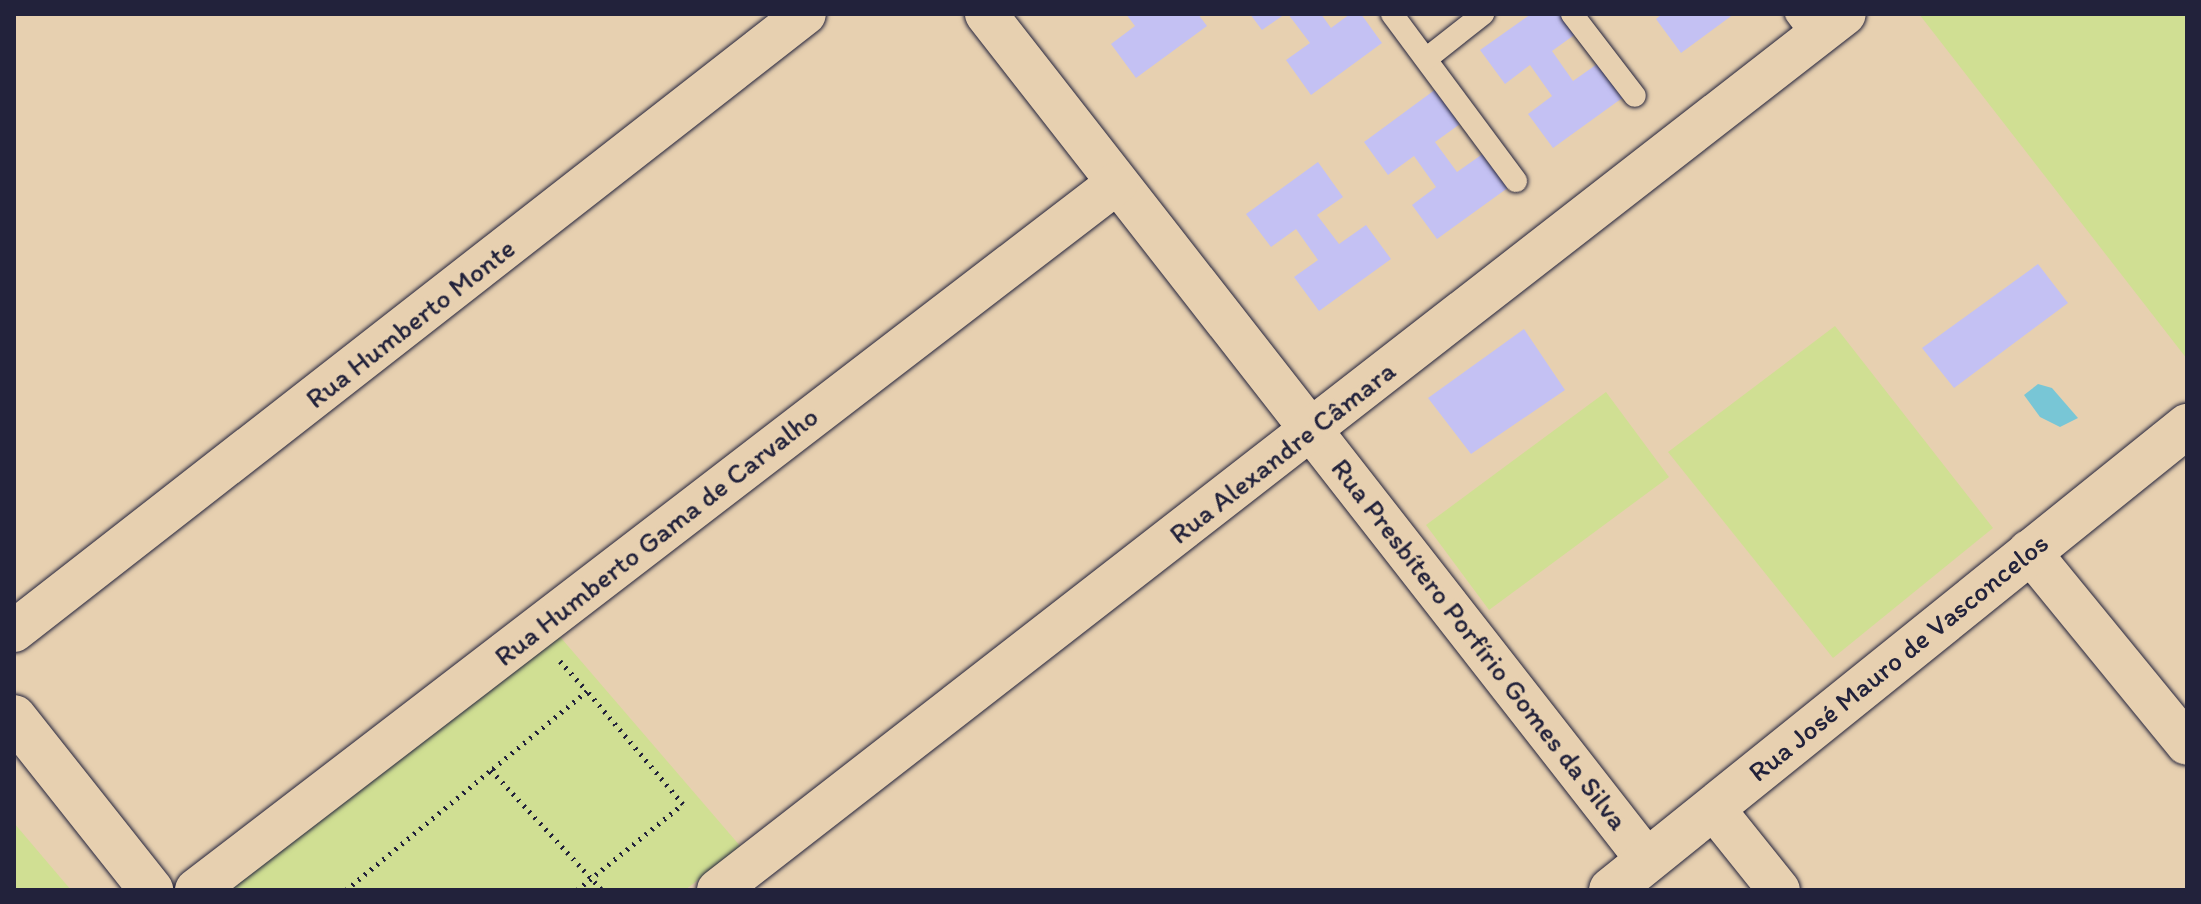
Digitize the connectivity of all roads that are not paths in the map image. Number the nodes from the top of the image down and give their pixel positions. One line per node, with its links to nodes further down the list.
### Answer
1 (805, 14): 14 (street, Rua Humberto Monte)
2 (986, 14): 10 (street, Rua Presbítero Porfírio Gomes da Silva)
3 (1392, 14): 7 (lane)
4 (1483, 14): 7 (lane)
5 (1572, 14): 8 (lane)
6 (1829, 19): 12 (street, Rua Alexandre Câmara)
7 (1426, 59): 9 (lane)
8 (1635, 96)
9 (1516, 181)
10 (1117, 183): 12 (street, Rua Presbítero Porfírio Gomes da Silva); 20 (street, Rua Humberto Gama de Carvalho)
11 (2187, 426): 13 (street, Rua José Mauro de Vasconcelos)
12 (1314, 428): 18 (street, Rua Presbítero Porfírio Gomes da Silva); 21 (street, Rua Alexandre Câmara)
13 (2029, 551): 16 (street); 17 (street, Rua José Mauro de Vasconcelos)
14 (14, 631)
15 (14, 717): 19 (street)
16 (2187, 744)
17 (1713, 808): 18 (street, Rua José Mauro de Vasconcelos); 23 (street)
18 (1647, 860): 22 (street, Rua José Mauro de Vasconcelos)
19 (151, 890)
20 (196, 890)
21 (718, 890)
22 (1611, 890)
23 (1779, 890)

